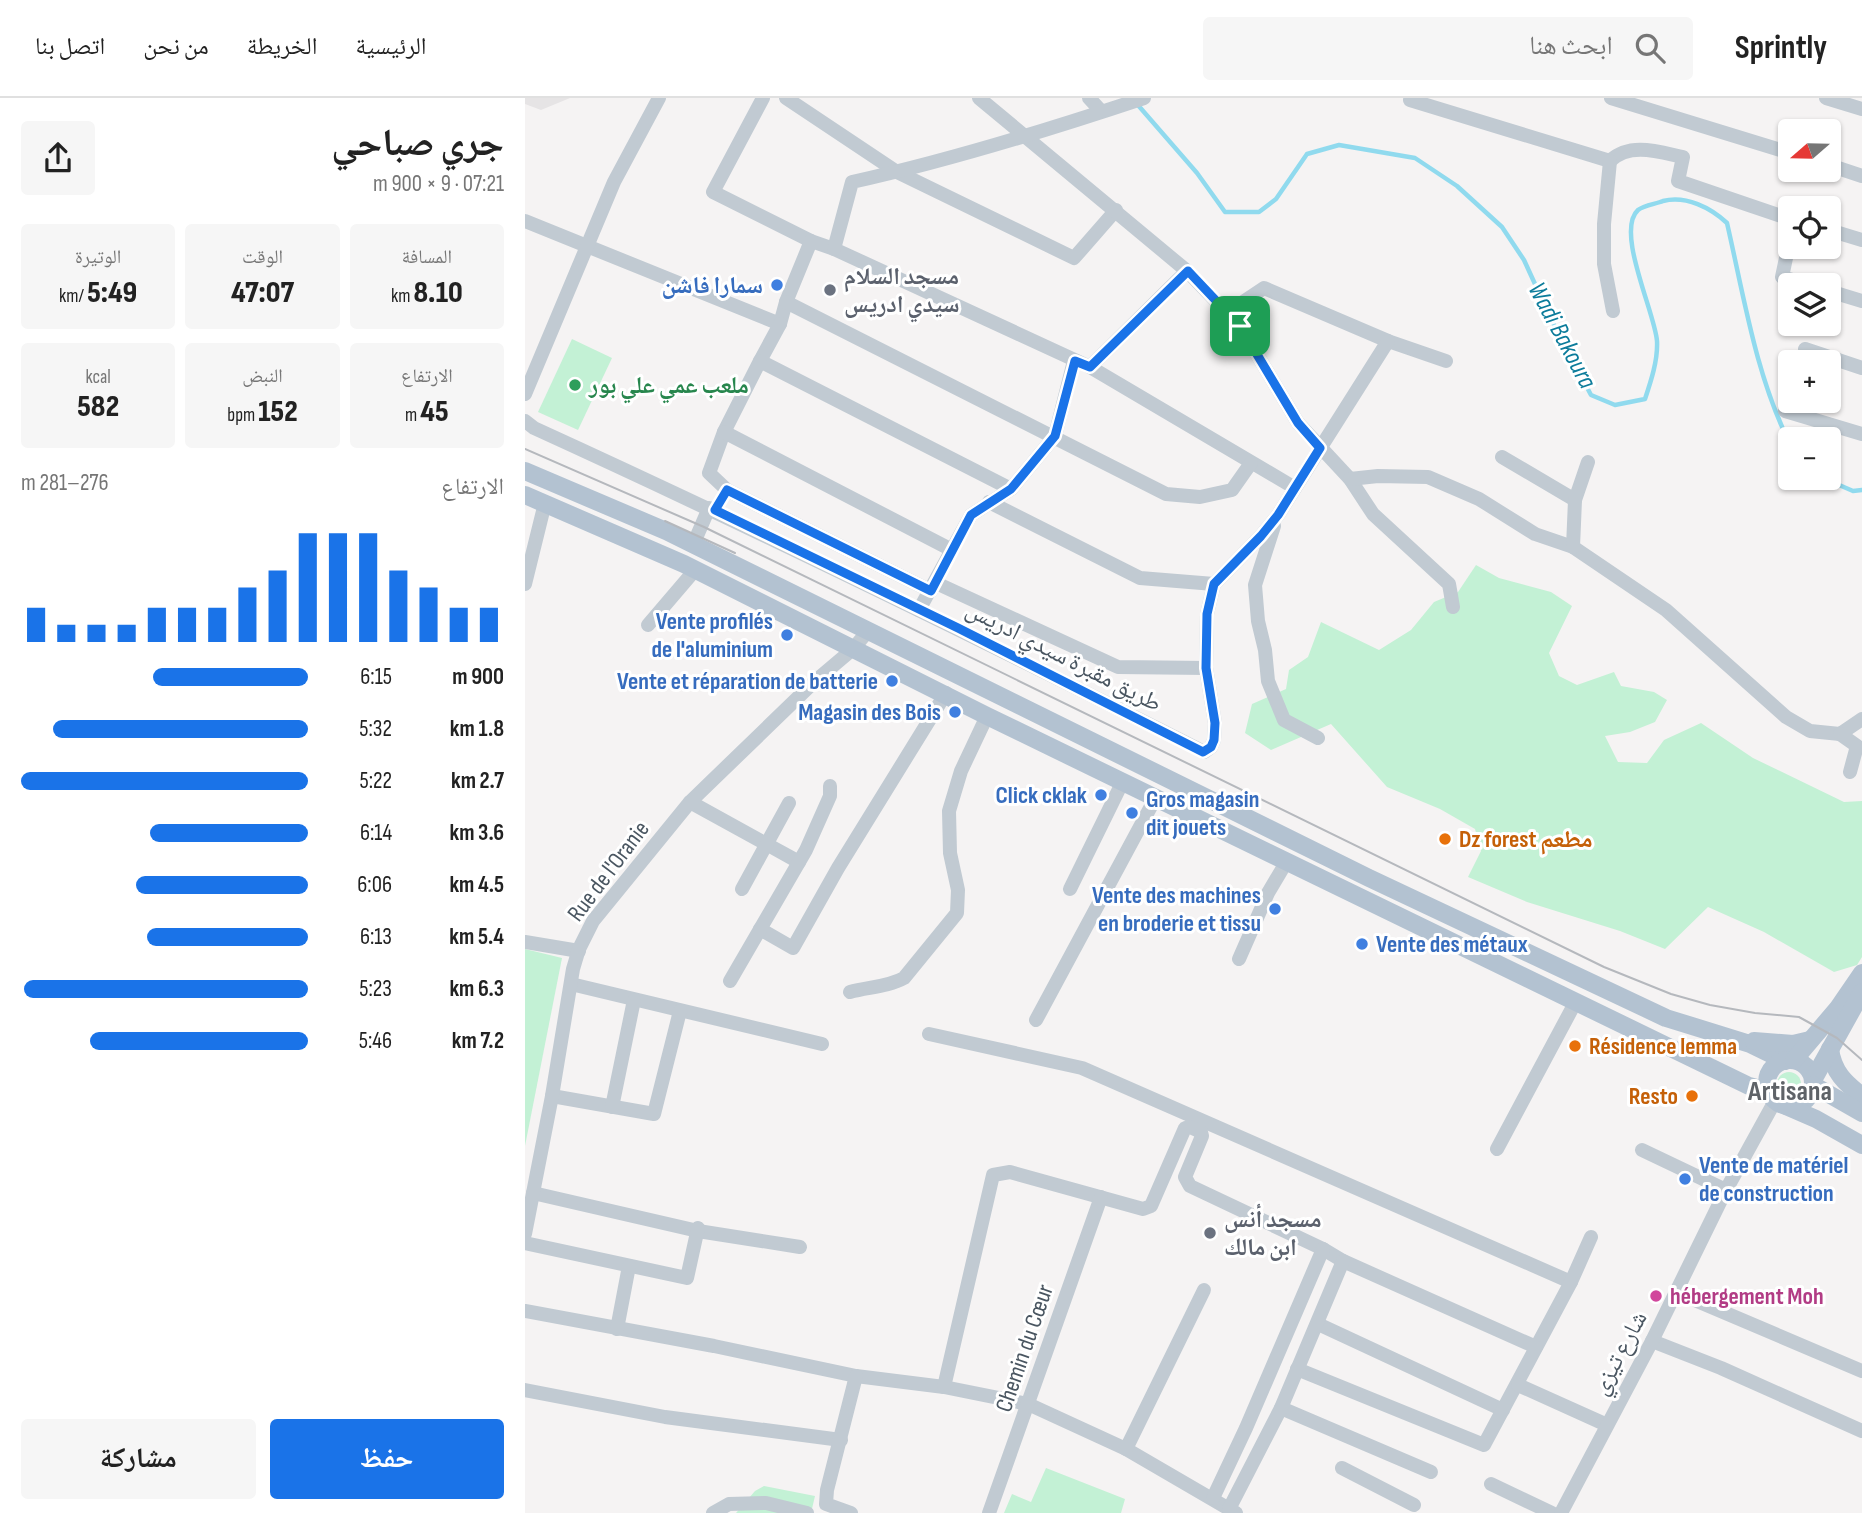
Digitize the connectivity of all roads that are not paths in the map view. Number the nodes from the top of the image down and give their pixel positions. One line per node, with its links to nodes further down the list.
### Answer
1 (659, 98): 24 (street)
2 (763, 98): 23 (street)
3 (786, 98): 16 (street)
4 (979, 98): 12 (street)
5 (1089, 98): 11 (street)
6 (1144, 98): 11 (street)
7 (1411, 98): 14 (street)
8 (1611, 98): 13 (street)
9 (1826, 98): 10 (street)
10 (1862, 109)
11 (1101, 111): 12 (street)
12 (1025, 136): 16 (street); 18 (street)
13 (1778, 149)
14 (1610, 161): 19 (street); 30 (street)
15 (1841, 169): 17 (street)
16 (897, 172): 18 (street); 25 (street)
17 (1862, 176)
18 (1116, 211): 26 (street)
19 (1778, 215)
20 (525, 221): 24 (street)
21 (1841, 234): 22 (street)
22 (1862, 240)
23 (811, 242): 25 (street); 29 (street)
24 (586, 247): 32 (street); 40 (street)
25 (834, 249): 36 (street)
26 (1188, 271): 31 (street); 38 (street)
27 (1841, 295): 28 (street)
28 (1862, 301)
29 (786, 302): 32 (street); 45 (street)
30 (1613, 311)
31 (1228, 312): 33 (street); 46 (street)
32 (780, 324): 35 (street)
33 (1388, 341): 37 (street); 46 (street)
34 (1805, 349): 39 (street)
35 (760, 360): 43 (street); 53 (street)
36 (1075, 361): 38 (street); 45 (street)
37 (1445, 361)
38 (1090, 367): 49 (street)
39 (1862, 368)
40 (525, 394)
41 (1792, 413): 44 (street)
42 (525, 421): 59 (street, طريق مقبرة سيدي ادريس)
43 (724, 432): 54 (street); 63 (street)
44 (1862, 434)
45 (1055, 436): 49 (street); 53 (street)
46 (1320, 448): 51 (street); 52 (street)
47 (1502, 457): 56 (street)
48 (1588, 462): 56 (street)
49 (1251, 463): 52 (street)
50 (525, 471): 61 (main road)
51 (1350, 479): 62 (street); 68 (street)
52 (1295, 488): 60 (street)
53 (1011, 489): 57 (street)
54 (727, 490): 59 (street); 67 (street)
55 (525, 495): 58 (main road)
56 (1575, 500): 62 (street)
57 (989, 502): 63 (street); 66 (street)
58 (545, 503): 64 (main road); 65 (street)
59 (712, 509): 61 (street); 69 (street, طريق مقبرة سيدي ادريس)
60 (1278, 515): 66 (street); 78 (street)
61 (694, 545): 71 (main road)
62 (1573, 547): 77 (street)
63 (952, 550): 67 (street)
64 (695, 570): 70 (street); 72 (main road)
65 (525, 584)
66 (1214, 584): 73 (street)
67 (933, 587): 69 (street); 73 (street)
68 (1453, 607)
69 (919, 610): 73 (street, طريق مقبرة سيدي ادريس)
70 (648, 625)
71 (868, 631): 72 (street, Rue de l'Oranie); 104 (main road)
72 (853, 649): 74 (main road); 83 (street, Rue de l'Oranie)
73 (1206, 668)
74 (946, 693): 75 (main road); 90 (street)
75 (987, 716): 80 (main road); 97 (street)
76 (1862, 719): 77 (street)
77 (1840, 734): 79 (street)
78 (1318, 738)
79 (1850, 772)
80 (1123, 781): 82 (main road); 89 (street)
81 (830, 786): 86 (street)
82 (1156, 797): 87 (main road); 102 (street)
83 (690, 802): 85 (street); 92 (street, Rue de l'Oranie)
84 (789, 803): 85 (street)
85 (767, 844): 86 (street); 88 (street)
86 (799, 862): 90 (street)
87 (1287, 862): 93 (street); 100 (main road)
88 (742, 889)
89 (1070, 889)
90 (760, 929): 95 (street)
91 (525, 942): 92 (street)
92 (579, 951): 96 (street, Rue de l'Oranie)
93 (1239, 959)
94 (1862, 973): 105 (main road)
95 (730, 981)
96 (571, 984): 99 (street); 110 (street, Rue de l'Oranie)
97 (850, 992)
98 (1862, 992): 107 (main road)
99 (633, 1000): 101 (street); 113 (street)
100 (1575, 1003): 112 (main road); 116 (street)
101 (680, 1011): 106 (street); 113 (street)
102 (1036, 1020)
103 (929, 1034): 129 (street)
104 (1735, 1040): 105 (main road); 108 (main road)
105 (1809, 1040): 108 (main road)
106 (823, 1044)
107 (1830, 1049): 109 (main road); 111 (main road)
108 (1789, 1061): 109 (main road); 112 (main road)
109 (1813, 1082): 112 (main road); 114 (main road)
110 (552, 1096): 113 (street); 119 (street, Rue de l'Oranie)
111 (1862, 1096)
112 (1776, 1100): 115 (main road); 118 (street, شارع تيزي)
113 (612, 1107)
114 (1862, 1113)
115 (1862, 1145)
116 (1497, 1149)
117 (1642, 1150): 118 (street)
118 (1726, 1190): 131 (street, شارع تيزي)
119 (533, 1193): 121 (street); 122 (street, Rue de l'Oranie)
120 (1101, 1197): 126 (street); 141 (street); 143 (street, Chemin du Cœur)
121 (698, 1229): 125 (street); 128 (street)
122 (525, 1234)
123 (1591, 1237): 129 (street)
124 (525, 1243): 128 (street)
125 (800, 1247)
126 (1323, 1249): 127 (street); 153 (street)
127 (1343, 1261): 133 (street); 136 (street)
128 (629, 1266): 134 (street)
129 (1571, 1282): 136 (street)
130 (1204, 1290): 149 (street)
131 (1676, 1292): 135 (street, شارع تيزي); 138 (street)
132 (525, 1311): 134 (street)
133 (1318, 1324): 137 (street); 145 (street)
134 (617, 1329): 139 (street)
135 (1652, 1341): 146 (street, شارع تيزي); 147 (street)
136 (1536, 1347): 140 (street)
137 (1297, 1369): 144 (street); 145 (street)
138 (1862, 1371)
139 (856, 1376): 141 (street); 148 (street)
140 (1518, 1385): 145 (street); 146 (street)
141 (944, 1387): 143 (street)
142 (525, 1390): 148 (street)
143 (1028, 1404): 149 (street); 160 (street, Chemin du Cœur)
144 (1281, 1408): 151 (street); 156 (street)
145 (1503, 1410)
146 (1607, 1425): 162 (street, شارع تيزي)
147 (1862, 1430)
148 (841, 1440): 155 (street)
149 (1126, 1449): 153 (street)
150 (1342, 1468): 154 (street)
151 (1431, 1472)
152 (1491, 1485): 161 (street)
153 (1213, 1498): 156 (street)
154 (1414, 1505)
155 (825, 1509): 159 (street)
156 (1233, 1511)
157 (713, 1513): 158 (street)
158 (807, 1513)
159 (851, 1513)
160 (989, 1513)
161 (1552, 1513)
162 (1561, 1513)

